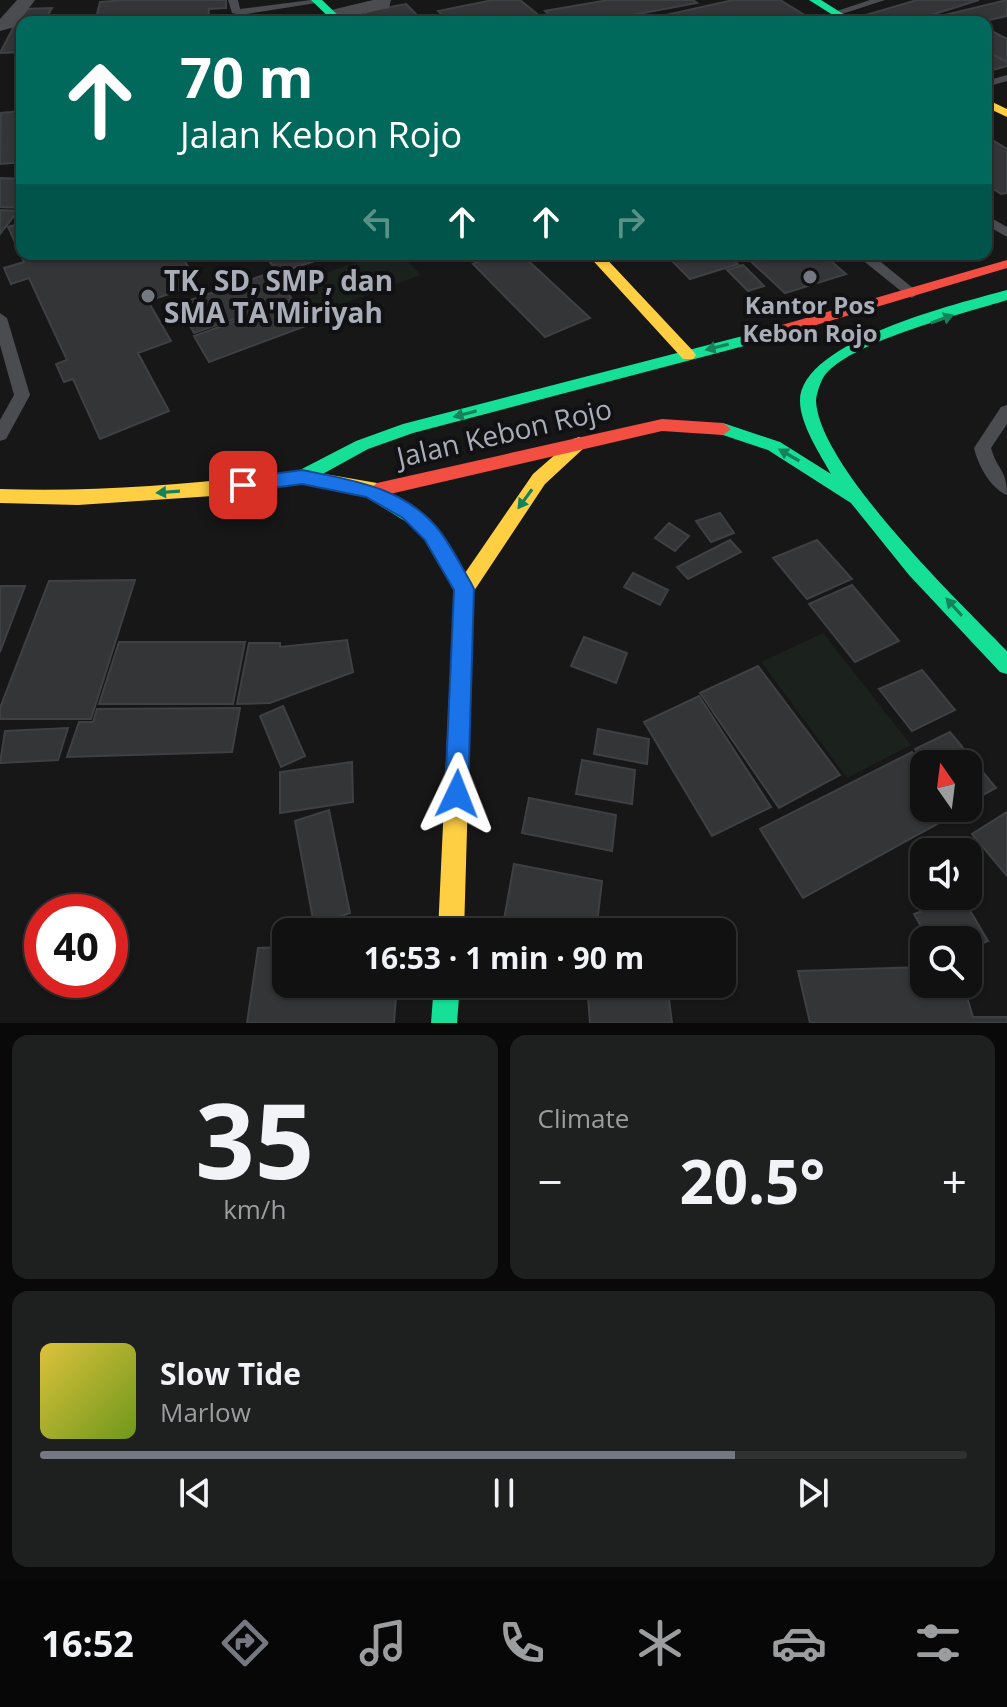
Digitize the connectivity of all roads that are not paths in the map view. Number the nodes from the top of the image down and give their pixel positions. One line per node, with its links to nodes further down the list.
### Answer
1 (26, 0): 11 (street)
2 (233, 0): 6 (lane)
3 (382, 0): 8 (street)
4 (814, 0): 9 (main road)
5 (880, 0): 10 (lane)
6 (317, 1): 7 (main road)
7 (333, 16)
8 (345, 16)
9 (840, 16)
10 (847, 16)
11 (0, 25)
12 (600, 260): 18 (main road)
13 (870, 260): 15 (lane)
14 (1007, 264): 15 (main road, Jalan Kebon Rojo)
15 (912, 293): 18 (main road, Jalan Kebon Rojo, one-way to 18)
16 (1007, 295): 26 (main road, one-way to 16)
17 (0, 318): 20 (lane)
18 (688, 355): 22 (main road, Jalan Kebon Rojo, one-way to 22)
19 (1007, 411): 23 (lane)
20 (0, 435)
21 (579, 443): 24 (main road, Jalan Kebon Rojo); 26 (main road, Jalan Kebon Rojo, one-way to 21); 27 (main road, one-way to 27)
22 (302, 477): 24 (main road, Jalan Kebon Rojo); 25 (main road, one-way to 25)
23 (1007, 488)
24 (370, 491): 27 (main road)
25 (0, 496)
26 (854, 497): 28 (main road, one-way to 26)
27 (464, 589): 29 (main road)
28 (1007, 665)
29 (452, 918)
30 (446, 998): 31 (main road)
31 (444, 1023)

